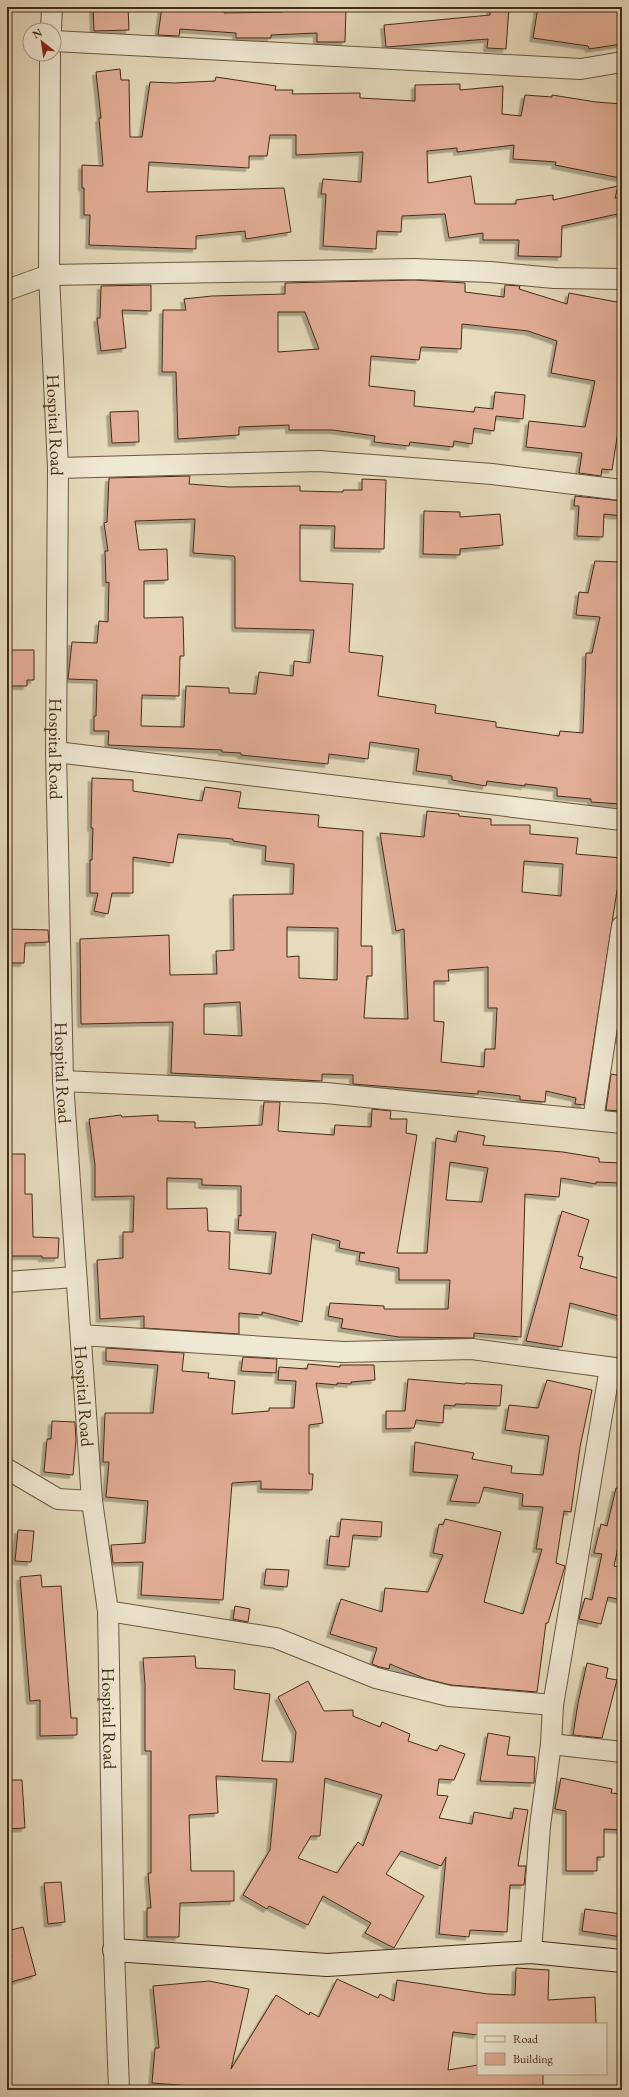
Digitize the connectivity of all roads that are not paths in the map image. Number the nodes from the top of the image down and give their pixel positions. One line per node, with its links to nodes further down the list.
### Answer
1 (52, 7): 2 (street)
2 (51, 22)
3 (62, 41): 5 (street)
4 (50, 62): 6 (street, Hospital Road)
5 (622, 62)
6 (49, 275): 7 (street); 8 (street); 9 (street, Hospital Road)
7 (622, 279)
8 (7, 290)
9 (58, 468): 10 (street); 11 (street, Hospital Road)
10 (622, 490)
11 (56, 752): 12 (street); 14 (street, Hospital Road)
12 (622, 820)
13 (622, 926): 15 (street)
14 (63, 1081): 15 (street); 17 (street, Hospital Road)
15 (593, 1120): 16 (street)
16 (622, 1123)
17 (75, 1277): 18 (street); 19 (street, Hospital Road)
18 (7, 1282)
19 (81, 1334): 20 (street); 22 (street, Hospital Road)
20 (616, 1368): 24 (street)
21 (7, 1469): 22 (street)
22 (92, 1501): 23 (street, Hospital Road)
23 (108, 1611): 24 (street); 27 (street, Hospital Road)
24 (553, 1705): 25 (street)
25 (551, 1744): 26 (street); 28 (street)
26 (622, 1752)
27 (114, 1950): 28 (street); 30 (street, Hospital Road)
28 (531, 1952): 29 (street)
29 (622, 1961)
30 (119, 2090)

